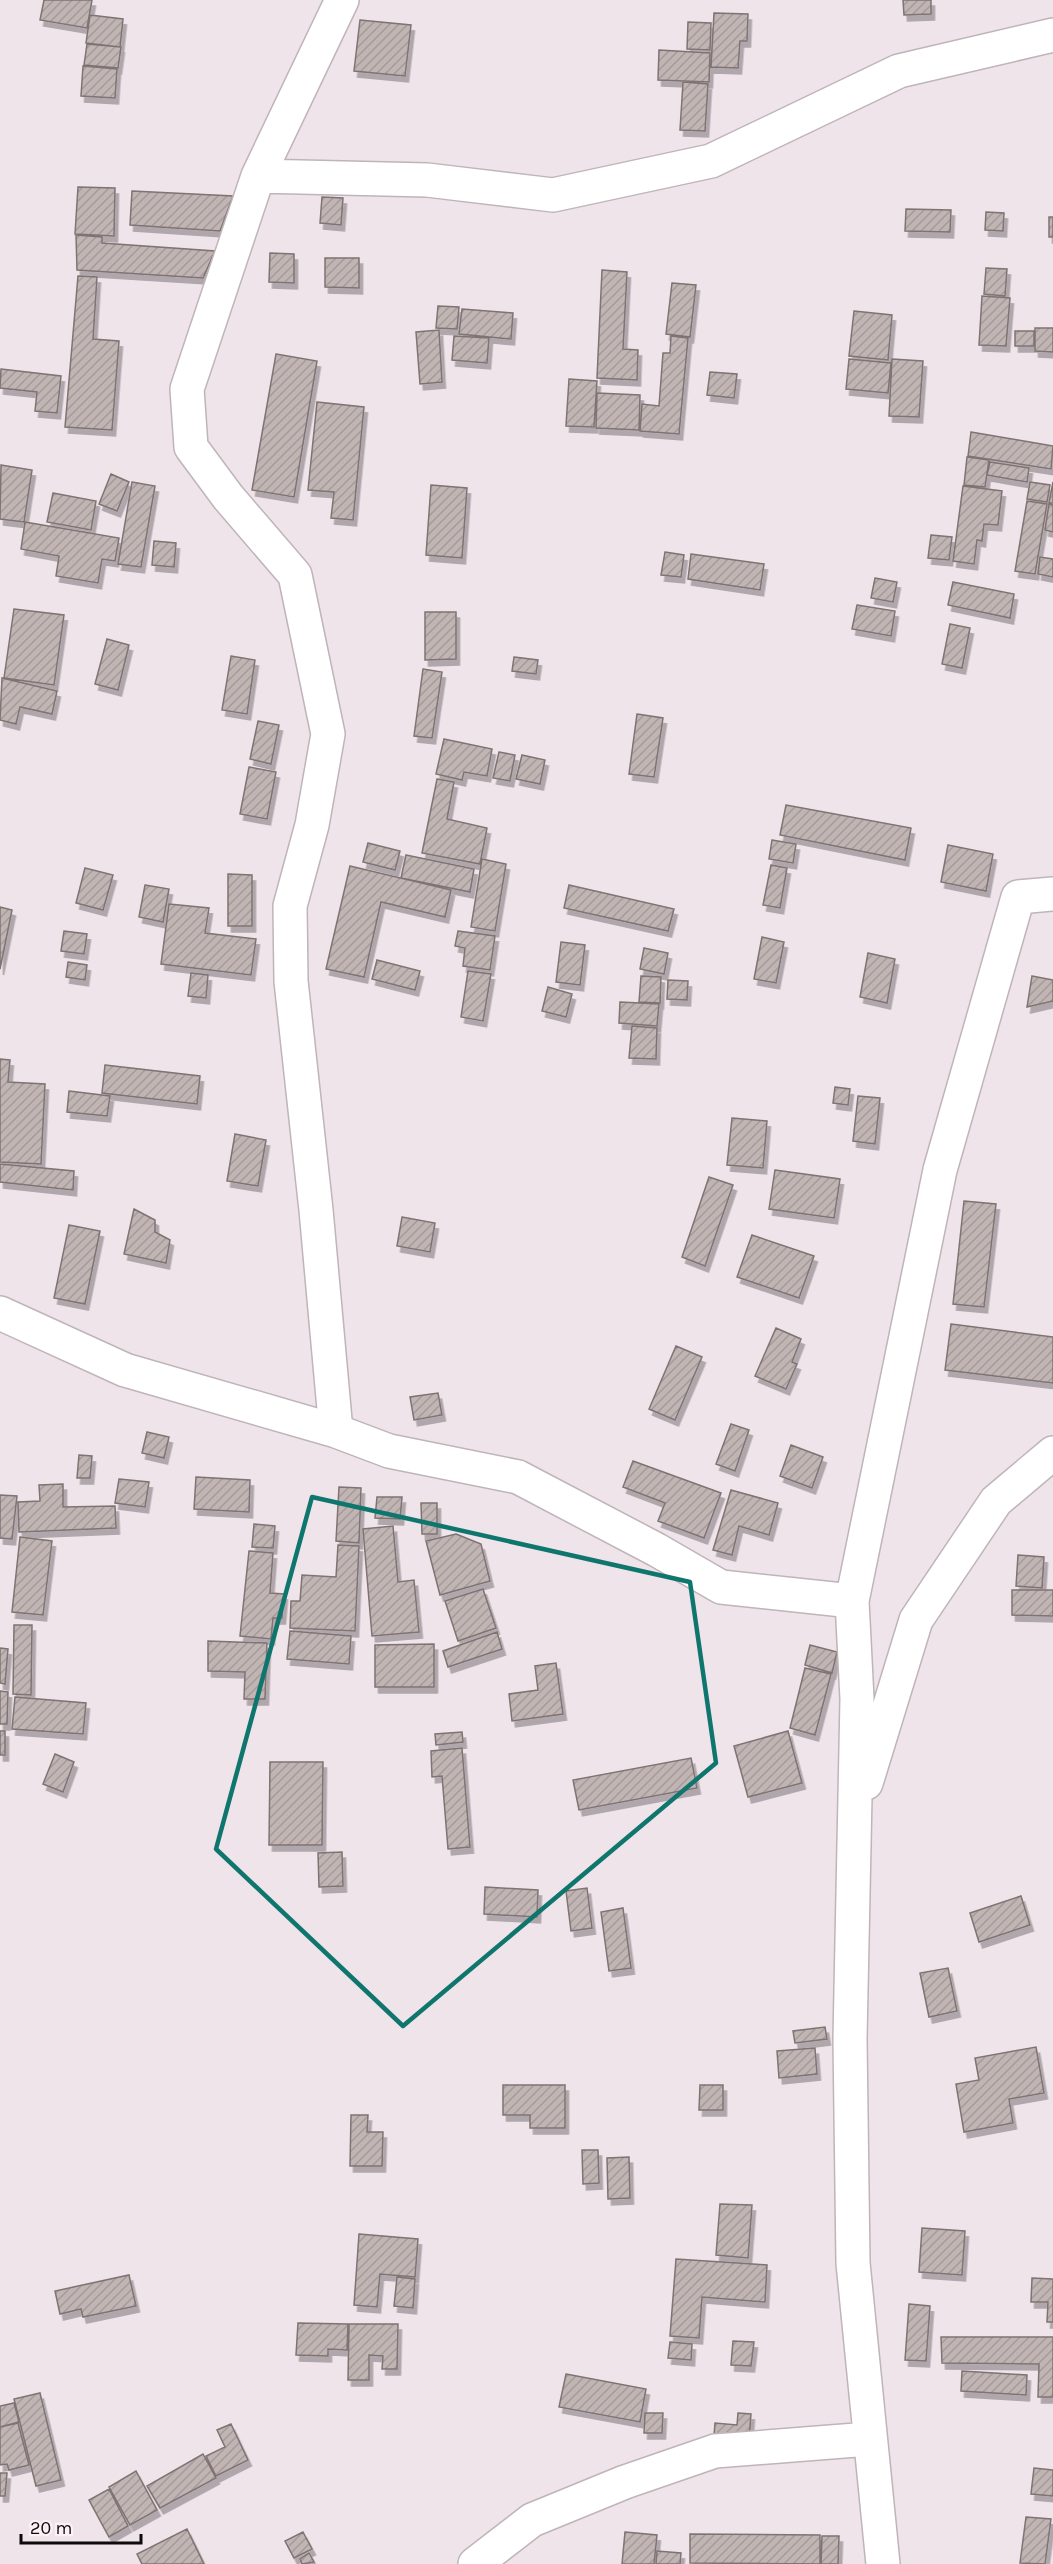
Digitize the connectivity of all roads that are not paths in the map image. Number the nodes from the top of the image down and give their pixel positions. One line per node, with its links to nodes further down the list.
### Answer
1 (342, 0): 3 (street)
2 (1053, 35): 3 (street)
3 (258, 176): 6 (street)
4 (1053, 894): 8 (street)
5 (0, 1313): 6 (street)
6 (336, 1431): 8 (street)
7 (1053, 1453): 9 (street)
8 (852, 1601): 9 (street)
9 (855, 1818): 10 (street)
10 (869, 2439): 11 (street); 12 (street)
11 (475, 2564)
12 (883, 2564)

